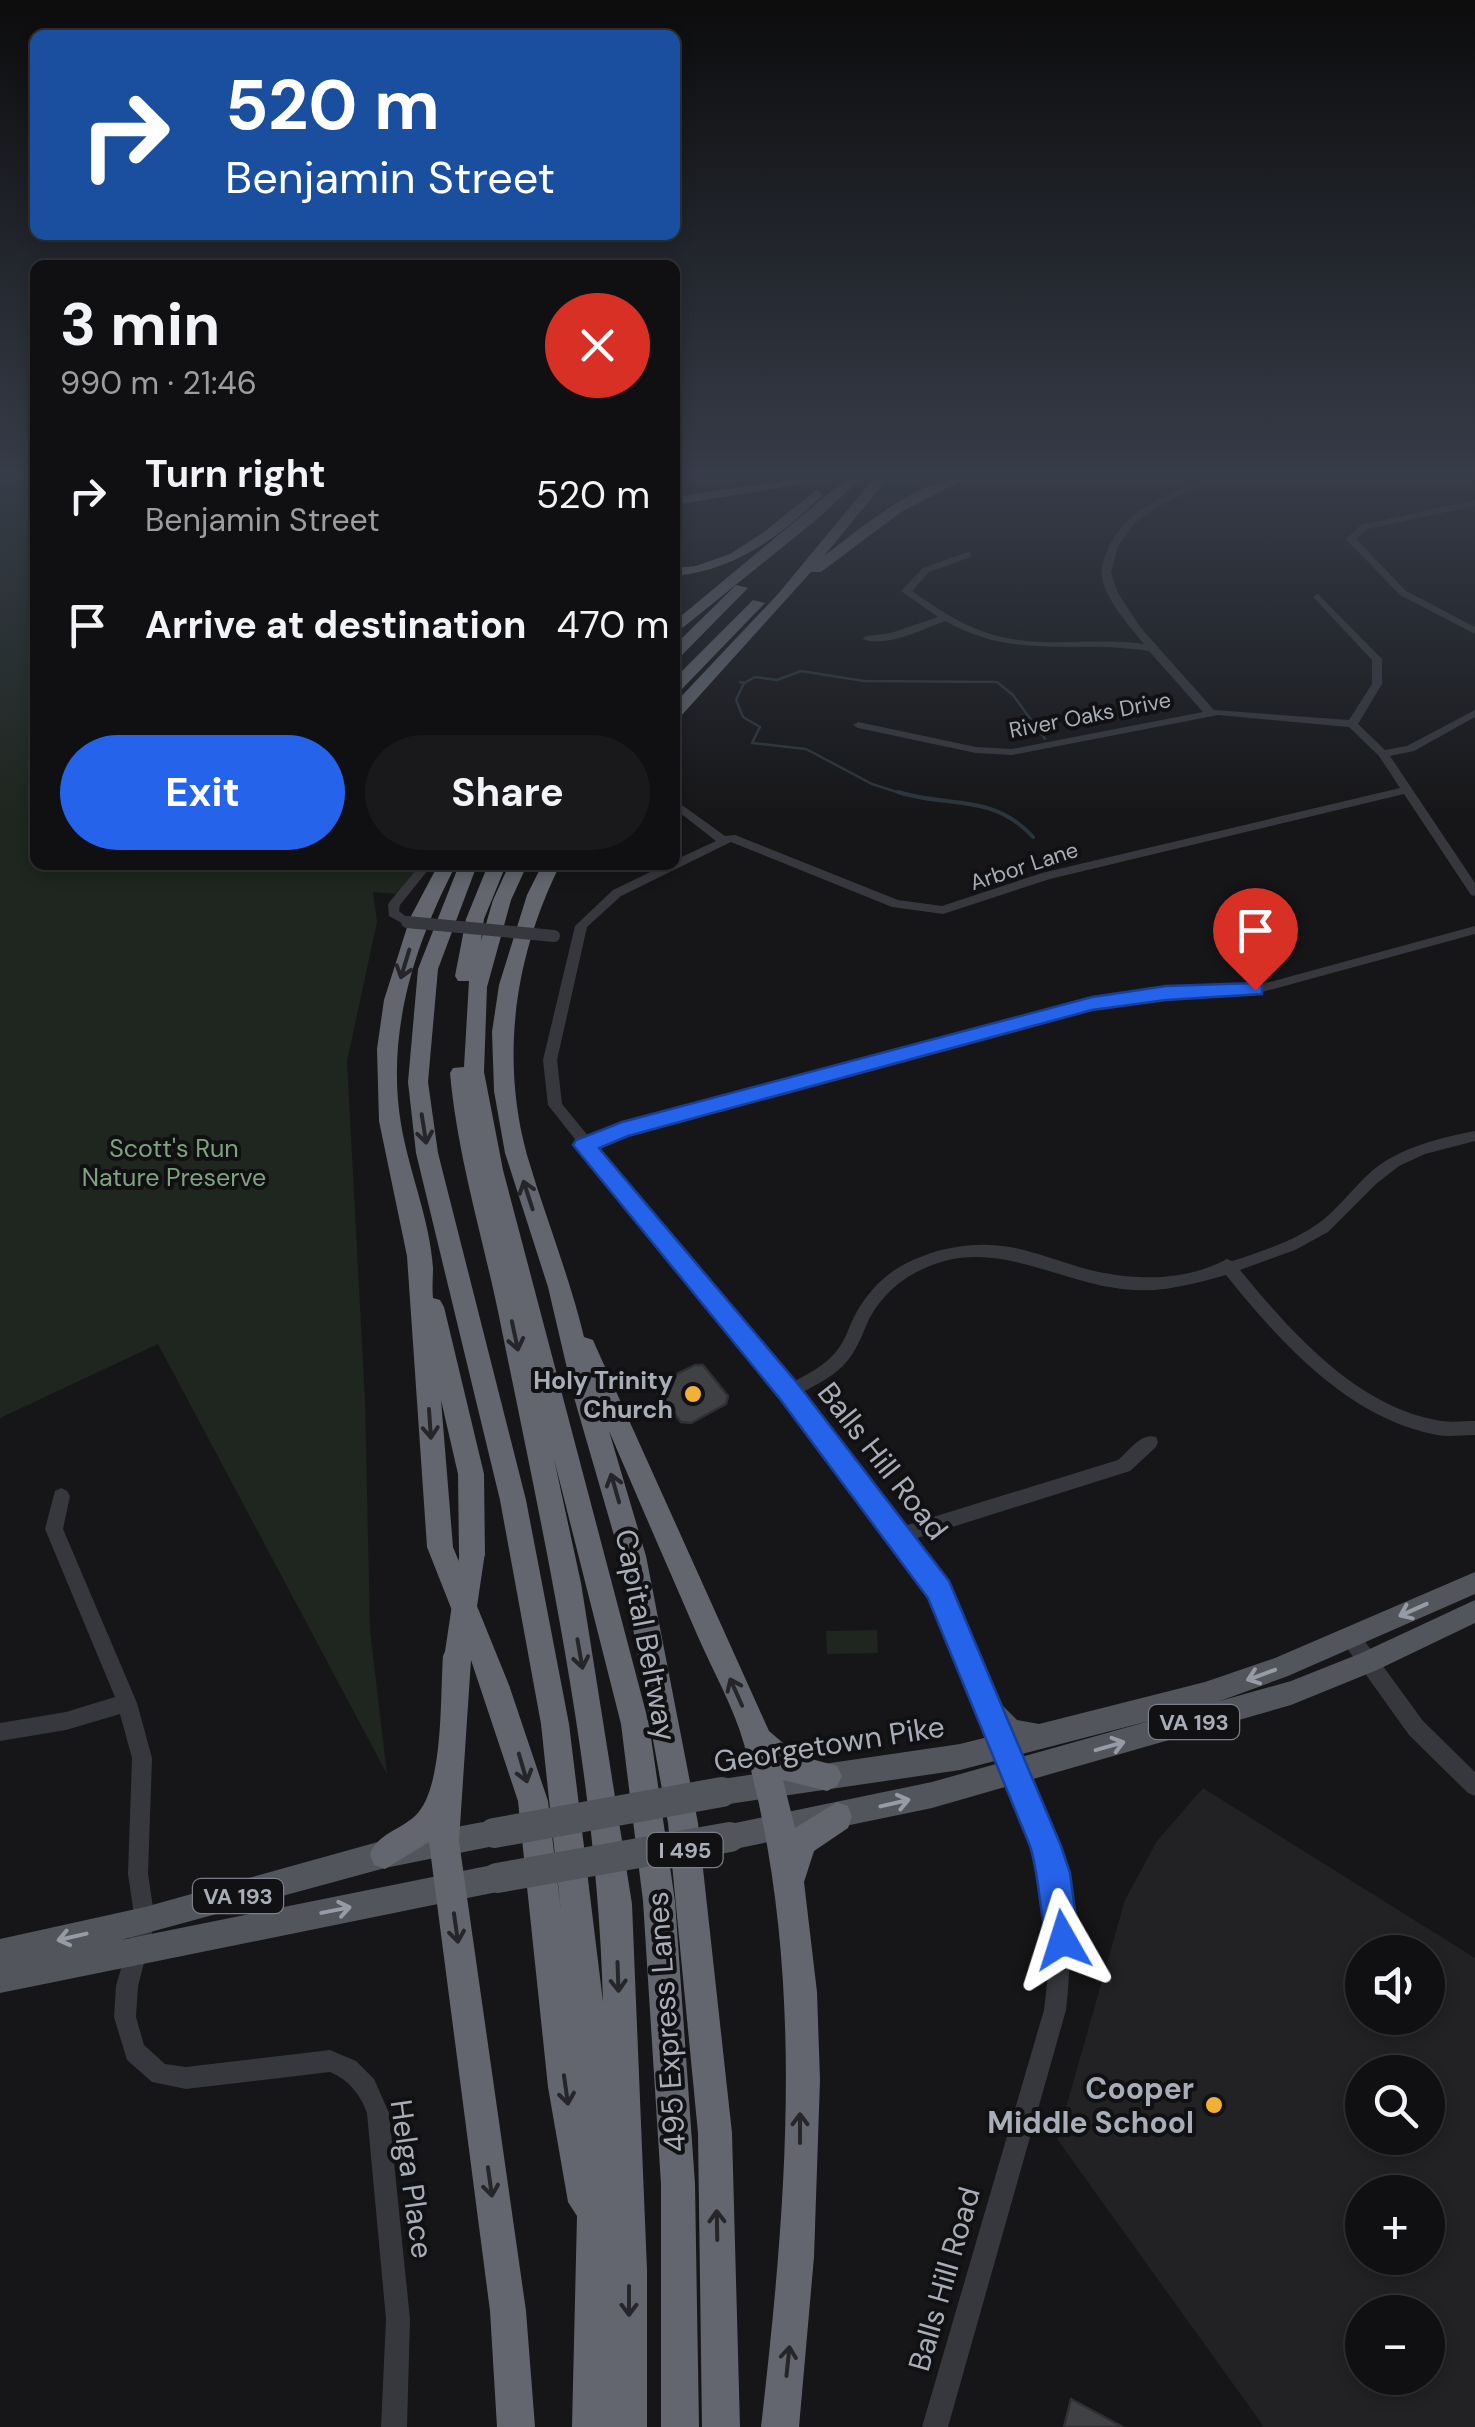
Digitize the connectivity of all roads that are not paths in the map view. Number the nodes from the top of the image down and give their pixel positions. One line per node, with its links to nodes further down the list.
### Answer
1 (718, 591): 12 (highway)
2 (738, 591): 15 (highway)
3 (769, 591): 17 (highway)
4 (787, 591): 10 (highway)
5 (790, 591): 10 (highway)
6 (906, 591): 11 (street)
7 (1113, 591): 16 (street)
8 (1401, 591): 13 (street)
9 (1318, 596): 21 (street)
10 (783, 597): 18 (highway)
11 (945, 618): 14 (street); 16 (street)
12 (680, 625)
13 (1475, 631)
14 (868, 638)
15 (680, 649)
16 (1156, 649): 19 (street)
17 (680, 682)
18 (680, 708)
19 (1211, 713): 21 (street, River Oaks Drive); 22 (street, River Oaks Drive)
20 (1475, 713): 23 (street)
21 (1352, 724): 23 (street)
22 (858, 725)
23 (1383, 754): 24 (street)
24 (1405, 790): 26 (street, Arbor Lane); 35 (street)
25 (680, 807): 26 (street, Arbor Lane)
26 (723, 840): 27 (street, Balls Hill Road)
27 (680, 862)
28 (422, 870): 37 (street, bridge)
29 (444, 870): 41 (highway, one-way to 41)
30 (466, 870): 38 (highway)
31 (495, 870): 78 (highway, 495 Express Lanes, one-way to 78)
32 (516, 870): 79 (highway, 495 Express Lanes)
33 (548, 870): 44 (highway, Capital Beltway / I 495, one-way to 33)
34 (663, 870): 37 (street, Balls Hill Road)
35 (1475, 892)
36 (1475, 930): 40 (street)
37 (576, 938): 40 (street, Balls Hill Road)
38 (428, 968): 41 (highway); 74 (highway, one-way to 74)
39 (1475, 1136): 43 (street)
40 (584, 1145): 45 (street, Balls Hill Road)
41 (406, 1190): 42 (highway)
42 (418, 1257): 63 (highway, bridge); 74 (highway, one-way to 74)
43 (1227, 1265): 45 (street); 46 (street)
44 (560, 1287): 58 (highway, one-way to 44); 80 (highway, Capital Beltway / I 495, one-way to 44)
45 (789, 1392): 49 (street, Balls Hill Road)
46 (1475, 1428)
47 (1150, 1442): 49 (street)
48 (62, 1496): 54 (street)
49 (902, 1535): 55 (street, Balls Hill Road)
50 (1475, 1583): 52 (main road, Georgetown Pike / VA 193, one-way to 52)
51 (1475, 1611): 53 (main road, Georgetown Pike / VA 193)
52 (1351, 1638): 53 (street); 57 (main road, Georgetown Pike / VA 193, one-way to 57)
53 (1368, 1662): 59 (main road, Georgetown Pike / VA 193, one-way to 53); 62 (street)
54 (127, 1703): 56 (street); 70 (street)
55 (989, 1710): 57 (main road); 59 (street, Balls Hill Road)
56 (0, 1732)
57 (1057, 1734): 59 (main road, Georgetown Pike / VA 193)
58 (757, 1738): 60 (highway); 61 (highway)
59 (1011, 1760): 60 (main road, Georgetown Pike / VA 193); 64 (main road, Georgetown Pike / VA 193, one-way to 59); 82 (street, Balls Hill Road)
60 (827, 1776): 61 (main road, Georgetown Pike / VA 193)
61 (771, 1783): 65 (highway); 66 (main road, Georgetown Pike / VA 193, bridge)
62 (1475, 1786)
63 (444, 1795): 66 (highway); 67 (highway)
64 (837, 1816): 65 (main road, Georgetown Pike); 69 (highway)
65 (778, 1828): 68 (main road, Georgetown Pike, bridge); 69 (highway)
66 (444, 1841): 67 (main road, Georgetown Pike / VA 193); 68 (highway)
67 (385, 1854): 70 (main road, Georgetown Pike / VA 193)
68 (450, 1888): 71 (main road, Georgetown Pike, one-way to 68); 76 (highway, one-way to 76)
69 (789, 1895): 81 (highway, one-way to 69)
70 (144, 1921): 71 (street, Helga Place); 72 (main road, Georgetown Pike / VA 193, one-way to 72)
71 (137, 1950): 73 (main road, Georgetown Pike); 75 (street, Helga Place)
72 (0, 1953)
73 (0, 1979)
74 (596, 2270): 77 (highway)
75 (394, 2427)
76 (516, 2427)
77 (591, 2427)
78 (628, 2427)
79 (680, 2427)
80 (721, 2427)
81 (780, 2427)
82 (935, 2427)

